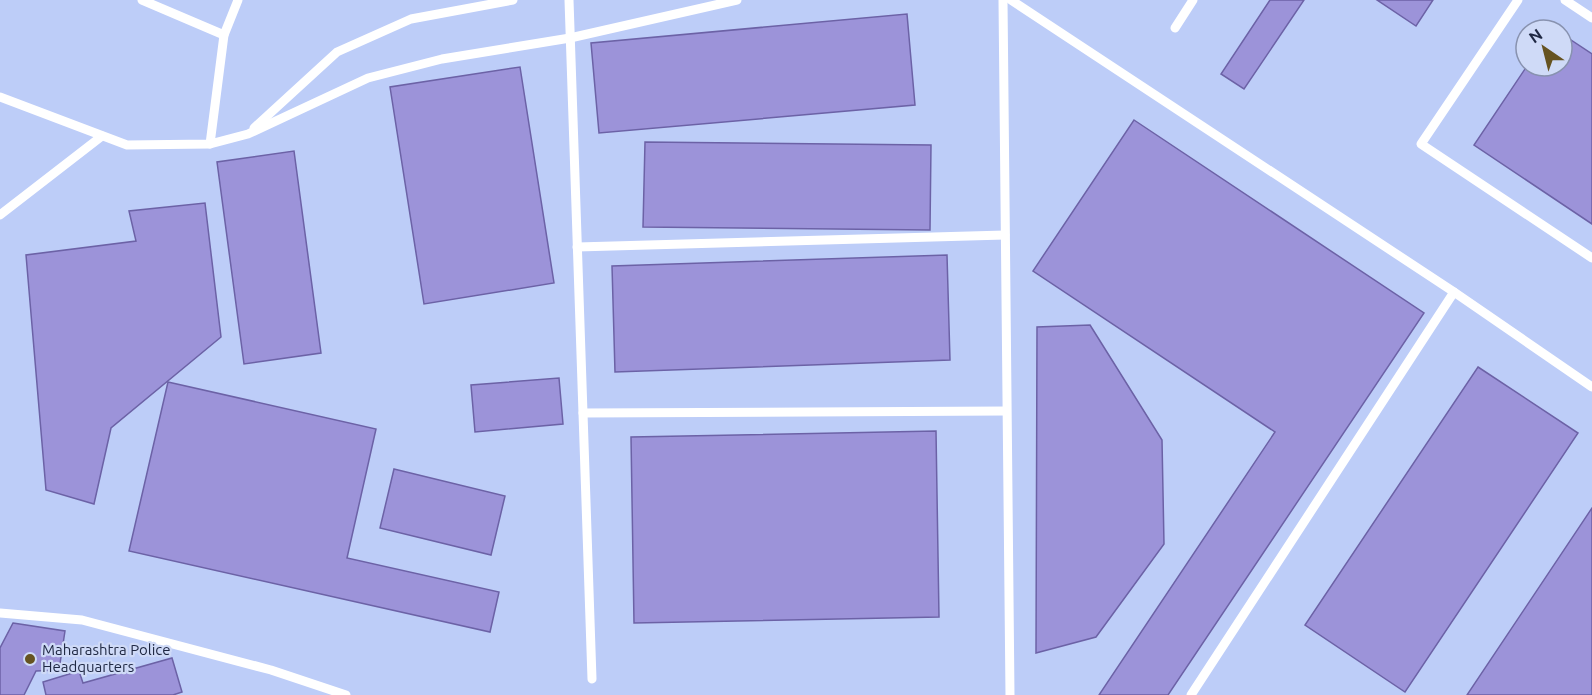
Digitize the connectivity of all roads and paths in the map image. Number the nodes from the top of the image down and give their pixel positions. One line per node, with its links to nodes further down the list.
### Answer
1 (142, 0): 14 (lane)
2 (238, 0): 14 (lane)
3 (513, 0): 17 (lane)
4 (569, 0): 15 (lane)
5 (737, 0): 15 (lane)
6 (1003, 0): 21 (lane)
7 (1011, 0): 24 (lane)
8 (1193, 0): 13 (lane)
9 (1518, 0): 23 (lane)
10 (1565, 0): 11 (lane)
11 (1579, 4): 12 (lane)
12 (1592, 18)
13 (1175, 28)
14 (224, 35): 19 (lane)
15 (570, 38): 17 (lane); 22 (lane)
16 (0, 97): 18 (lane)
17 (248, 134): 19 (lane)
18 (102, 136): 19 (lane); 20 (lane)
19 (210, 144)
20 (0, 215)
21 (1005, 235): 22 (lane); 26 (lane)
22 (577, 247): 27 (lane)
23 (1592, 258)
24 (1454, 292): 25 (lane); 32 (lane)
25 (1592, 387)
26 (1006, 411): 27 (lane); 31 (lane)
27 (583, 413): 29 (lane)
28 (0, 613): 30 (lane)
29 (592, 679)
30 (345, 695)
31 (1010, 695)
32 (1191, 695)

